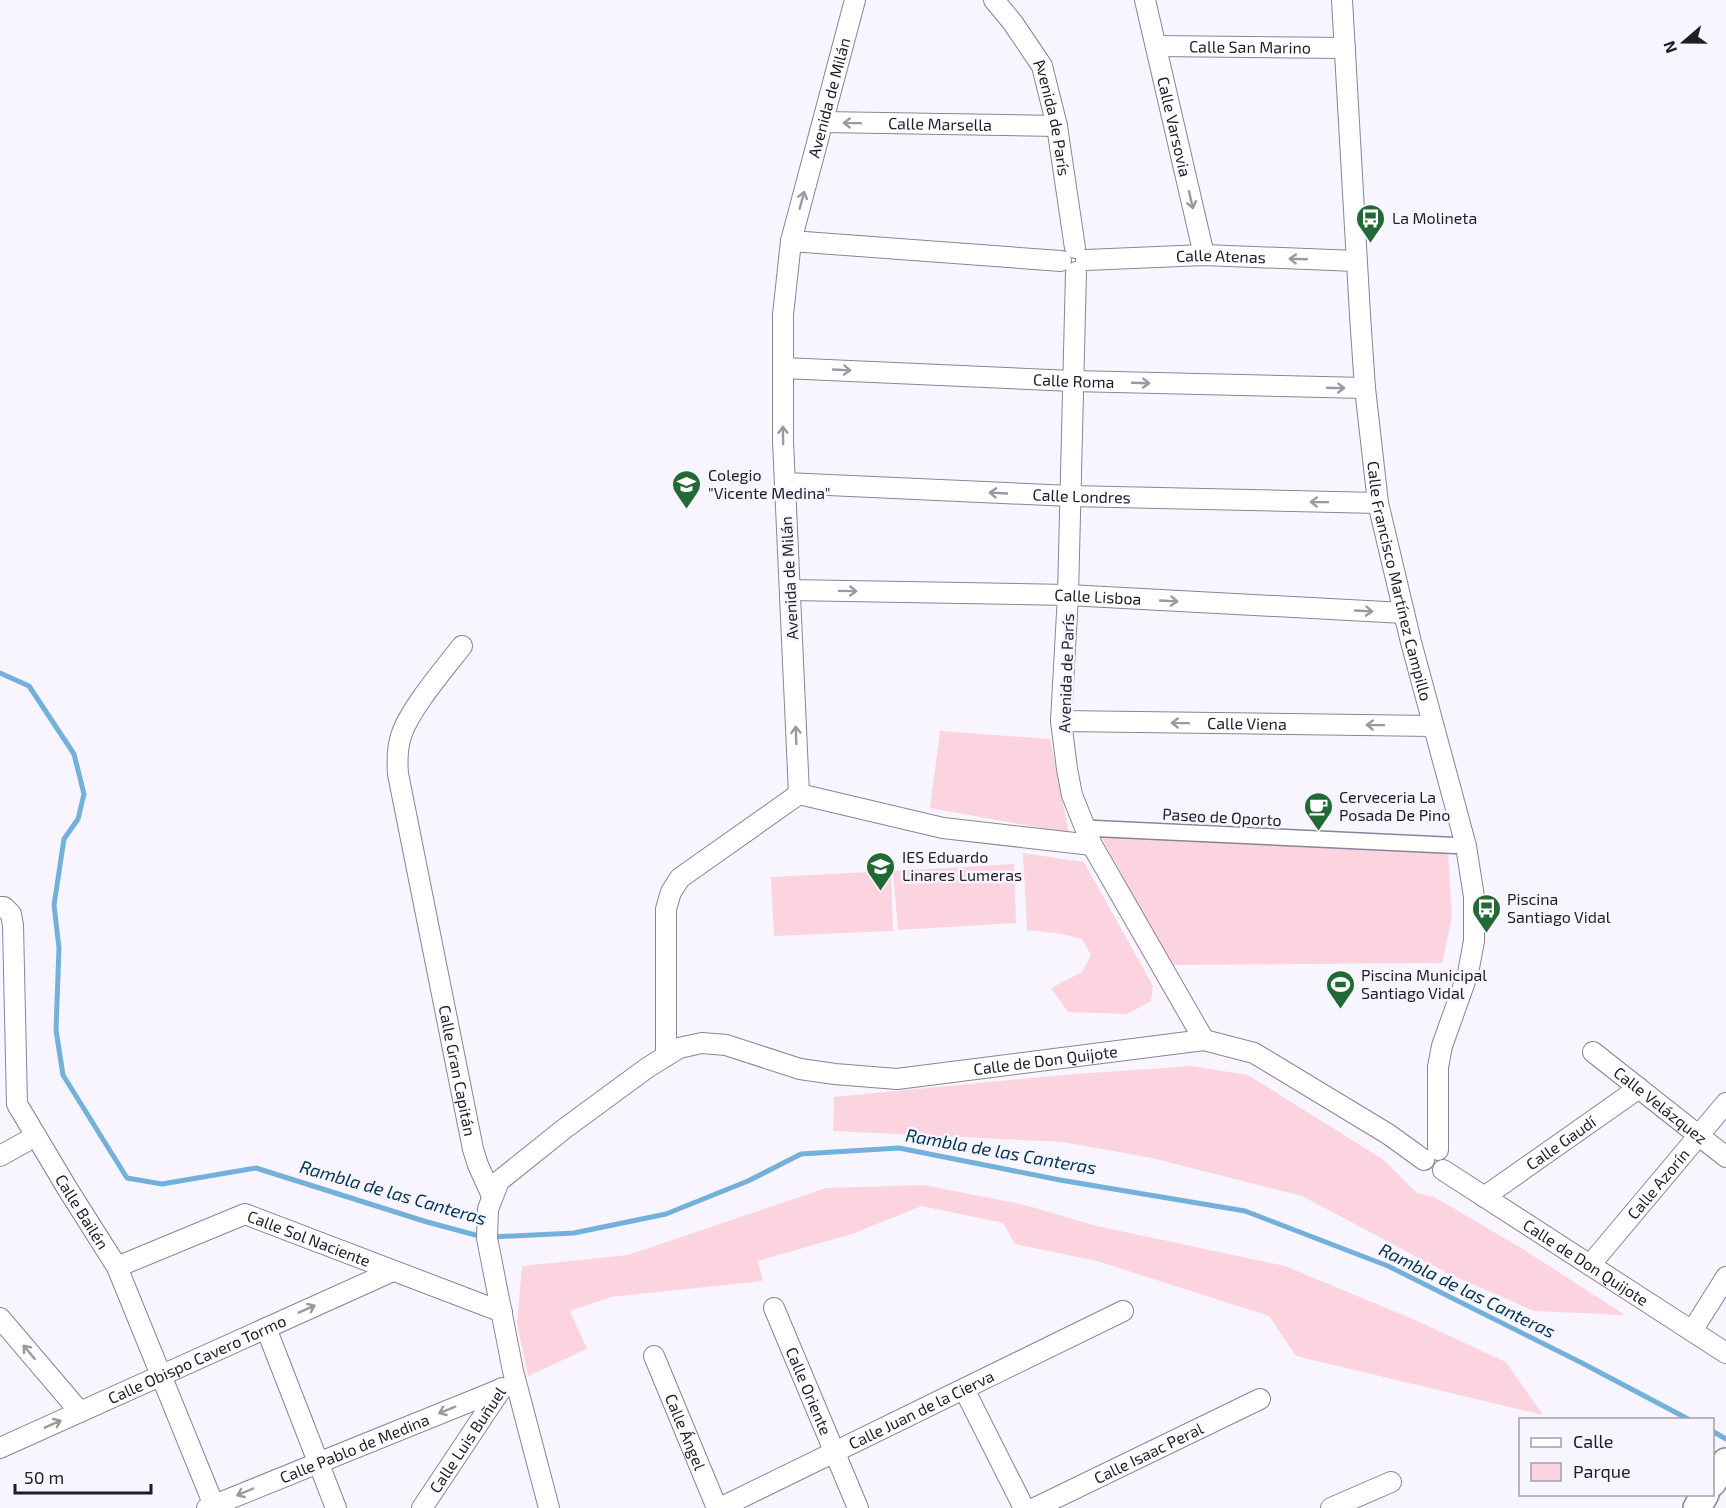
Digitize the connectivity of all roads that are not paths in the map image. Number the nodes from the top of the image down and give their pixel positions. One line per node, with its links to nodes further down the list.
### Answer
1 (855, 0): 7 (street, Avenida de Milán)
2 (994, 0): 8 (street, Avenida de París)
3 (1145, 0): 5 (street, Calle Varsovia)
4 (1342, 0): 6 (street, Calle Francisco Martínez Campillo)
5 (1156, 46): 6 (street, Calle San Marino); 10 (street, Calle Varsovia, one-way to 10)
6 (1345, 48): 12 (street, Calle Francisco Martínez Campillo)
7 (823, 122): 8 (street, Calle Marsella, one-way to 7); 9 (street, Avenida de Milán, one-way to 7)
8 (1058, 126): 11 (street, Avenida de París)
9 (791, 241): 11 (street, Calle Atenas); 13 (street, Avenida de Milán)
10 (1204, 255): 11 (street, Calle Atenas); 12 (street, Calle Atenas, one-way to 10)
11 (1074, 260): 14 (street, Avenida de París)
12 (1356, 261): 15 (street, Calle Francisco Martínez Campillo)
13 (783, 368): 14 (street, Calle Roma, one-way to 14); 16 (street, Avenida de Milán, one-way to 13)
14 (1073, 381): 15 (street, Calle Roma, one-way to 15); 17 (street, Avenida de París)
15 (1365, 388): 18 (street, Calle Francisco Martínez Campillo)
16 (785, 483): 17 (street, Calle Londres, one-way to 16); 19 (street, Avenida de Milán)
17 (1070, 496): 18 (street, Calle Londres, one-way to 17); 20 (street, Avenida de París)
18 (1378, 503): 21 (street, Calle Francisco Martínez Campillo)
19 (790, 590): 20 (street, Calle Lisboa, one-way to 20); 25 (street, Avenida de Milán, one-way to 19)
20 (1068, 595): 21 (street, Calle Lisboa, one-way to 21); 23 (street, Avenida de París)
21 (1404, 613): 24 (street, Calle Francisco Martínez Campillo)
22 (462, 646): 40 (street, Calle Gran Capitán)
23 (1061, 721): 24 (street, Calle Viena, one-way to 23); 26 (street, Avenida de París)
24 (1433, 726): 27 (street, Calle Francisco Martínez Campillo)
25 (799, 794): 26 (street); 31 (street)
26 (1088, 837): 27 (street, Paseo de Oporto); 29 (street, Avenida de París)
27 (1466, 846): 36 (street, Calle Francisco Martínez Campillo)
28 (2, 907): 35 (street, Calle Bailén)
29 (1204, 1040): 31 (street, Calle de Don Quijote); 36 (street, Calle de Don Quijote)
30 (1593, 1052): 32 (street, Calle Velázquez)
31 (666, 1056): 40 (street, Calle de Don Quijote)
32 (1639, 1088): 34 (street, Calle Velázquez); 41 (street, Calle Gaudí)
33 (1726, 1103): 34 (street, Calle Azorín)
34 (1698, 1135): 38 (street, Calle Velázquez); 42 (street, Calle Azorín)
35 (36, 1136): 37 (street); 43 (street, Calle Bailén)
36 (1431, 1155): 39 (street, Calle Francisco Martínez Campillo)
37 (0, 1156)
38 (1726, 1157)
39 (1443, 1170): 41 (street, Calle de Don Quijote)
40 (492, 1196): 48 (street)
41 (1484, 1197): 42 (street, Calle de Don Quijote)
42 (1590, 1265): 51 (street, Calle de Don Quijote)
43 (117, 1267): 44 (street, Calle Sol Naciente); 55 (street, Calle Bailén)
44 (393, 1271): 48 (street, Calle Sol Naciente); 50 (street, Calle Obispo Cavero Tormo, one-way to 44)
45 (1726, 1277): 51 (street)
46 (774, 1308): 61 (street, Calle Oriente)
47 (1123, 1311): 57 (street, Calle Juan de la Cierva)
48 (502, 1312): 54 (street)
49 (0, 1318): 59 (street, one-way to 49)
50 (266, 1328): 55 (street, Calle Obispo Cavero Tormo); 62 (street)
51 (1692, 1331): 52 (street, Calle de Don Quijote)
52 (1726, 1353)
53 (654, 1356): 69 (street, Calle Ángel)
54 (513, 1371): 56 (street, Calle Luis Buñuel); 68 (street)
55 (161, 1376): 59 (street, Calle Obispo Cavero Tormo); 66 (street, Calle Bailén)
56 (501, 1389): 62 (street, Calle Pablo de Medina, one-way to 62); 64 (street, Calle Luis Buñuel)
57 (964, 1389): 61 (street, Calle Juan de la Cierva); 71 (street)
58 (1260, 1399): 72 (street, Calle Isaac Peral)
59 (80, 1412): 60 (street, Calle Obispo Cavero Tormo, one-way to 59)
60 (0, 1448)
61 (835, 1453): 69 (street, Calle Juan de la Cierva); 70 (street, Calle Oriente)
62 (318, 1462): 66 (street, Calle Pablo de Medina, one-way to 66); 67 (street)
63 (1391, 1482): 65 (street)
64 (426, 1506)
65 (1341, 1506)
66 (212, 1507)
67 (336, 1508)
68 (549, 1508)
69 (719, 1508)
70 (858, 1508)
71 (1024, 1508)
72 (1035, 1508)

